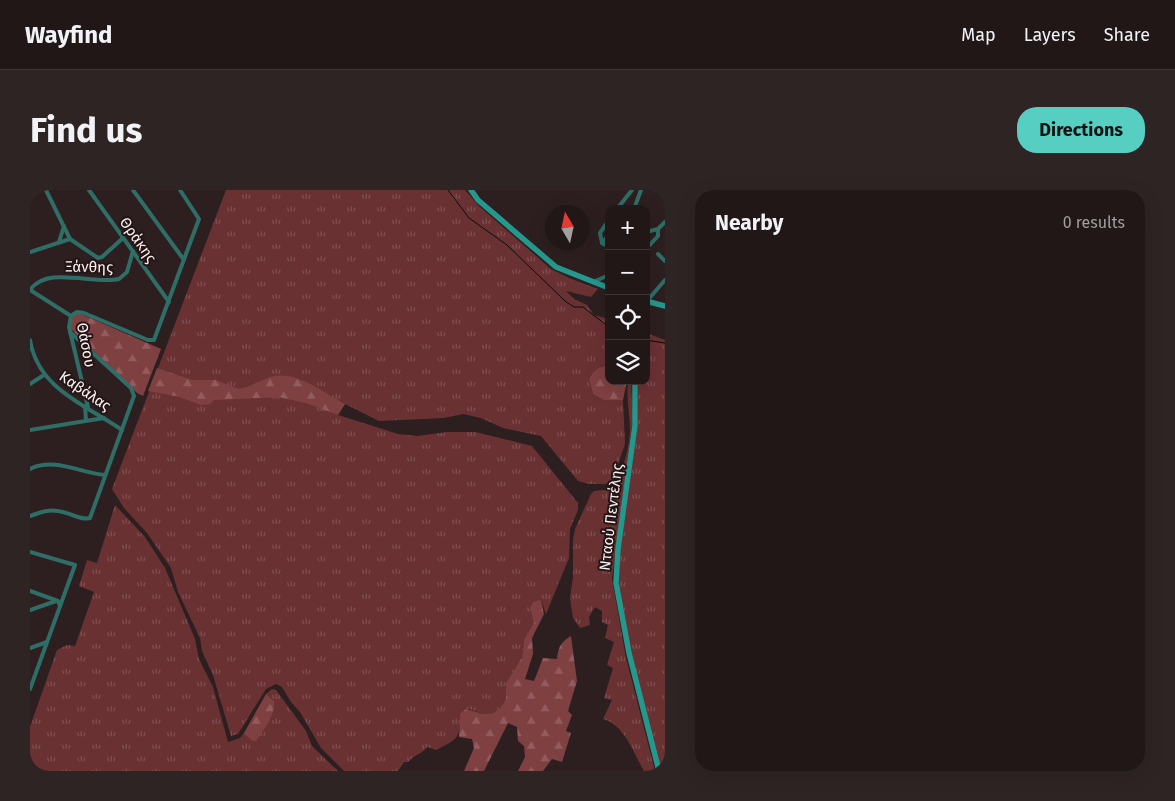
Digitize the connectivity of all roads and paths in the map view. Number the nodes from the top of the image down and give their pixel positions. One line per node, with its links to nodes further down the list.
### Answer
1 (46, 190): 11 (street)
2 (89, 190): 15 (street, Θράκης)
3 (133, 190): 25 (street)
4 (180, 190): 25 (street)
5 (471, 190): 29 (street)
6 (632, 190): 8 (street)
7 (641, 190): 9 (street)
8 (620, 205)
9 (635, 205)
10 (665, 222): 13 (street)
11 (64, 226): 16 (street); 18 (street)
12 (605, 226): 19 (street)
13 (658, 229): 14 (street); 21 (street)
14 (650, 231)
15 (123, 238): 16 (street); 22 (street, Θράκης)
16 (70, 240): 18 (street)
17 (605, 240): 19 (street)
18 (59, 242): 23 (street)
19 (602, 243): 20 (street)
20 (605, 245)
21 (650, 245)
22 (133, 251): 31 (street, Ξάνθης); 33 (street, Θράκης)
23 (30, 252)
24 (658, 254): 26 (street)
25 (184, 260): 33 (street)
26 (665, 260)
27 (605, 277): 29 (street)
28 (665, 280): 32 (street)
29 (593, 282): 30 (street)
30 (605, 286)
31 (30, 290): 36 (street)
32 (650, 297)
33 (169, 302): 36 (street)
34 (650, 302): 35 (street)
35 (665, 306)
36 (70, 316): 37 (street, Θάσου)
37 (70, 332): 43 (street, Θάσου); 47 (street)
38 (30, 340): 39 (street, Καβάλας)
39 (30, 344): 40 (street, Καβάλας)
40 (44, 375): 41 (street); 43 (street, Καβάλας)
41 (30, 384)
42 (635, 385): 60 (street, Νταού Πεντέλης)
43 (87, 406): 44 (street, Καβάλας); 45 (street, Θάσου)
44 (105, 418): 45 (street); 47 (street, Καβάλας)
45 (86, 421): 46 (street)
46 (30, 430)
47 (122, 430): 49 (street)
48 (30, 469): 49 (street)
49 (105, 475): 50 (street)
50 (30, 516)
51 (30, 552): 54 (street)
52 (30, 591): 53 (street)
53 (56, 601): 54 (street); 55 (street)
54 (59, 609): 56 (street)
55 (30, 610)
56 (47, 642): 57 (street); 58 (street)
57 (30, 648)
58 (31, 683): 59 (street)
59 (30, 689)
60 (658, 771)

